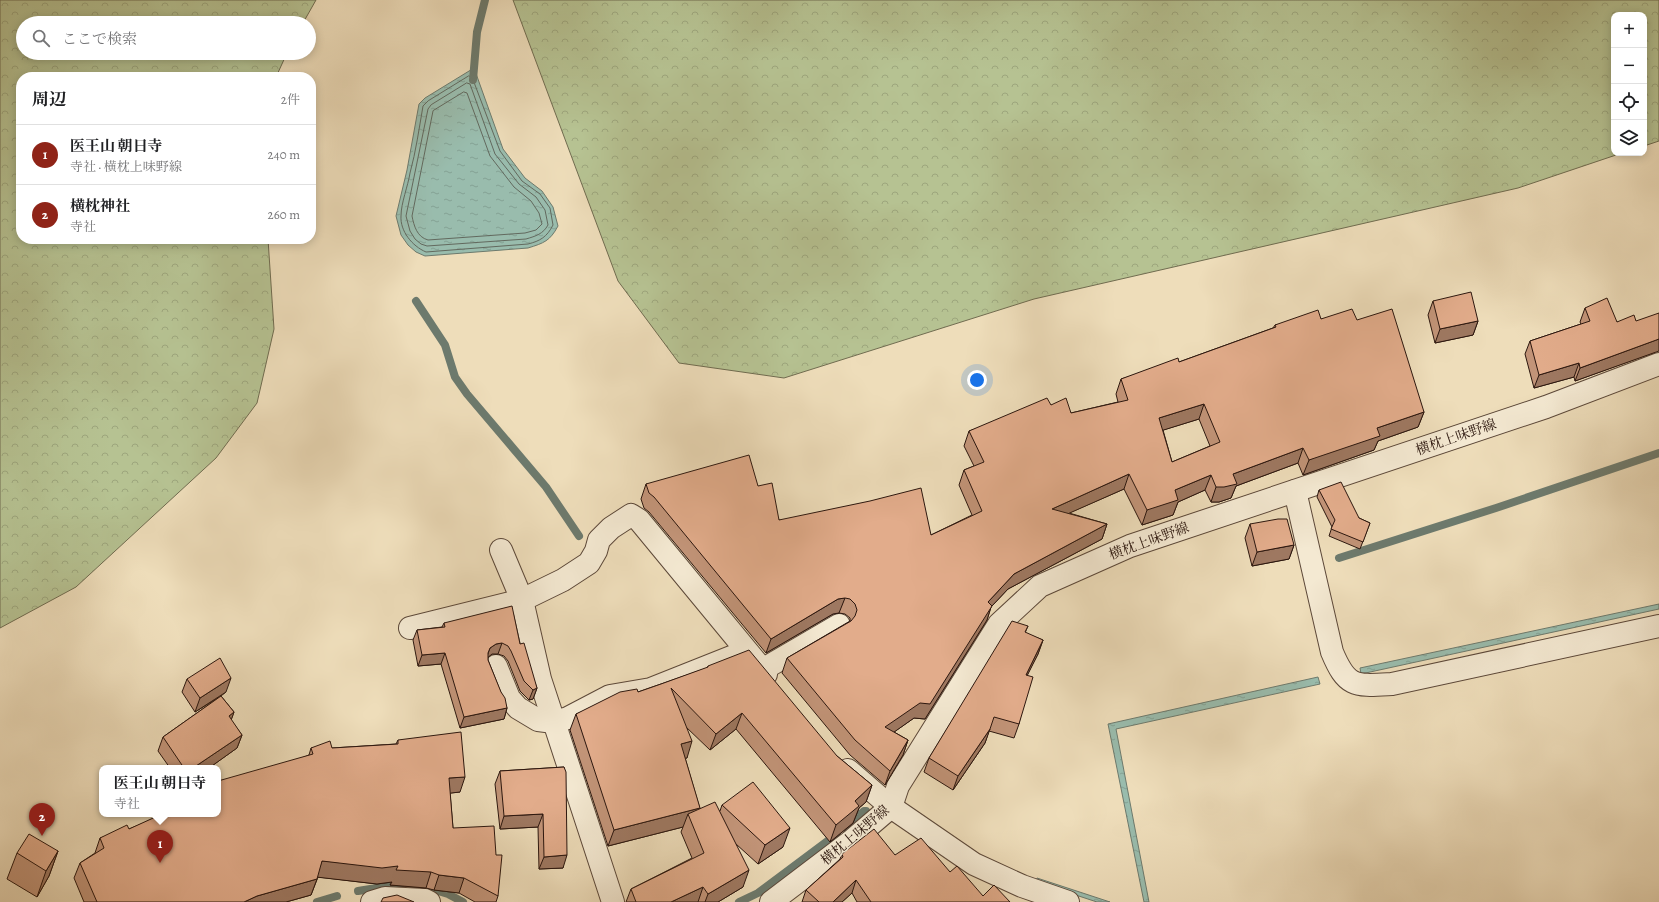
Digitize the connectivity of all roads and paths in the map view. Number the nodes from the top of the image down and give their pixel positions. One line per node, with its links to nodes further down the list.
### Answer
1 (1659, 364): 2 (street, 横枕上味野線)
2 (1295, 491): 6 (street); 14 (street, 横枕上味野線)
3 (502, 550): 4 (street)
4 (522, 600): 7 (street); 8 (street); 12 (street)
5 (839, 625): 10 (street)
6 (1659, 626)
7 (410, 628)
8 (747, 651): 10 (street); 12 (street)
9 (496, 666): 12 (street)
10 (762, 670): 11 (street)
11 (777, 688)
12 (554, 722): 18 (street)
13 (836, 758): 14 (street)
14 (891, 807): 15 (street); 19 (street, 横枕上味野線)
15 (1023, 894): 20 (street)
16 (372, 902): 17 (street)
17 (429, 902)
18 (613, 902)
19 (771, 902)
20 (1068, 902)

